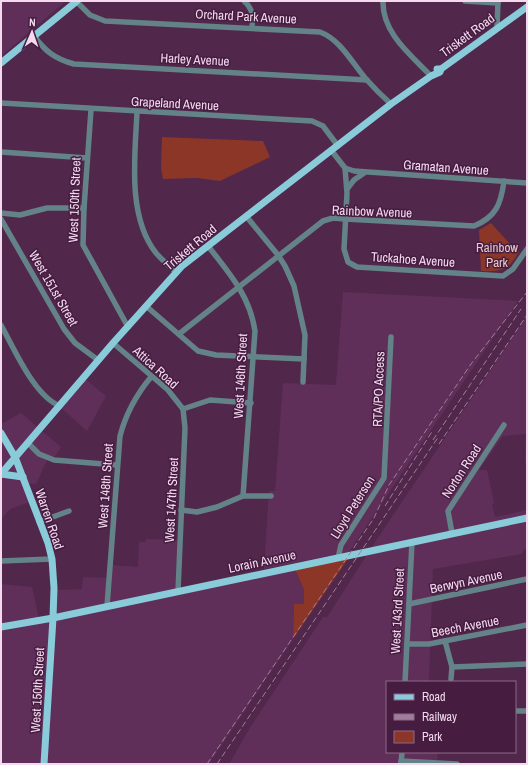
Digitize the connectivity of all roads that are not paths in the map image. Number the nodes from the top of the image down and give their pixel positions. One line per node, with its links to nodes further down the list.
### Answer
1 (77, 1): 7 (street, Orchard Park Avenue); 9 (main road)
2 (244, 1): 7 (street)
3 (383, 1): 11 (street)
4 (465, 1): 5 (street)
5 (498, 2): 8 (street)
6 (527, 7): 8 (main road, Triskett Road)
7 (252, 27): 12 (street, Orchard Park Avenue)
8 (497, 28): 11 (main road, Triskett Road)
9 (34, 36): 10 (main road); 12 (street, Harley Avenue)
10 (1, 63)
11 (431, 76): 14 (main road, Triskett Road)
12 (367, 80): 14 (street, Orchard Park Avenue)
13 (1, 104): 15 (street, Grapeland Avenue)
14 (390, 104): 17 (main road, Triskett Road)
15 (91, 110): 16 (street, Grapeland Avenue); 20 (street, West 150th Street)
16 (137, 112): 17 (street, Grapeland Avenue); 34 (street)
17 (338, 146): 18 (main road, Triskett Road)
18 (331, 150): 21 (street); 28 (main road, Triskett Road)
19 (1, 152): 20 (street)
20 (87, 158): 26 (street, West 150th Street)
21 (345, 168): 22 (street, Gramatan Avenue); 25 (street)
22 (364, 173): 23 (street, Gramatan Avenue); 25 (street)
23 (504, 181): 24 (street, Gramatan Avenue); 30 (street, Rainbow Avenue)
24 (527, 183)
25 (347, 189): 30 (street)
26 (84, 208): 27 (street); 38 (street, West 150th Street)
27 (1, 213)
28 (246, 216): 31 (main road, Triskett Road); 33 (street)
29 (1, 218): 44 (street, West 151st Street)
30 (346, 219): 32 (street, Tuckahoe Avenue); 33 (street, Rainbow Avenue)
31 (208, 246): 34 (main road, Triskett Road); 35 (street, West 146th Street)
32 (527, 249)
33 (278, 255): 35 (street, Rainbow Avenue); 43 (street)
34 (176, 272): 36 (main road, Triskett Road)
35 (239, 286): 39 (street, Rainbow Avenue); 42 (street, West 146th Street)
36 (146, 306): 38 (main road, Triskett Road); 39 (street)
37 (1, 325): 48 (street)
38 (128, 327): 41 (main road, Triskett Road)
39 (178, 334): 42 (street)
40 (392, 337): 53 (street, RTA/PO Access)
41 (113, 343): 44 (main road, Triskett Road); 45 (street, Attica Road)
42 (253, 357): 43 (street); 47 (street, West 146th Street)
43 (304, 359): 46 (street)
44 (98, 360): 48 (main road, Triskett Road)
45 (151, 377): 49 (street, Attica Road); 55 (street, West 148th Street)
46 (303, 382)
47 (250, 403): 49 (street); 58 (street, West 146th Street)
48 (60, 406): 52 (main road, Triskett Road)
49 (183, 409): 60 (street, West 147th Street)
50 (504, 425): 64 (street, Norton Road)
51 (1, 433): 54 (main road, Warren Road)
52 (28, 443): 54 (main road, Triskett Road); 55 (street)
53 (387, 443): 67 (street, Lloyd Peterson)
54 (15, 457): 56 (main road, Triskett Road); 57 (main road, Warren Road)
55 (116, 465): 72 (street, West 148th Street)
56 (1, 474): 57 (main road)
57 (23, 477): 63 (main road, Warren Road)
58 (243, 496): 59 (street); 60 (street)
59 (271, 496)
60 (181, 510): 70 (street, West 147th Street)
61 (68, 511): 63 (street)
62 (527, 518): 64 (main road, Lorain Avenue)
63 (39, 522): 66 (main road, Warren Road)
64 (452, 533): 65 (main road, Lorain Avenue)
65 (412, 542): 67 (main road, Lorain Avenue); 71 (street, West 143rd Street)
66 (52, 558): 68 (street); 73 (main road, Warren Road)
67 (338, 558): 70 (main road, Lorain Avenue)
68 (1, 561)
69 (527, 579): 71 (street, Berwyn Avenue)
70 (178, 591): 72 (main road, Lorain Avenue)
71 (409, 604): 77 (street, West 143rd Street)
72 (108, 606): 73 (main road, Lorain Avenue)
73 (53, 618): 75 (main road, Lorain Avenue); 86 (main road, West 150th Street)
74 (527, 625): 76 (street, Beech Avenue)
75 (1, 627)
76 (445, 641): 77 (street, Beech Avenue); 79 (street)
77 (406, 644): 81 (street, West 143rd Street)
78 (527, 664): 79 (street)
79 (452, 667): 80 (street)
80 (451, 679)
81 (405, 681)
82 (516, 711): 83 (street)
83 (527, 711)
84 (402, 753): 85 (street)
85 (401, 763): 87 (street)
86 (44, 764)
87 (457, 764)

